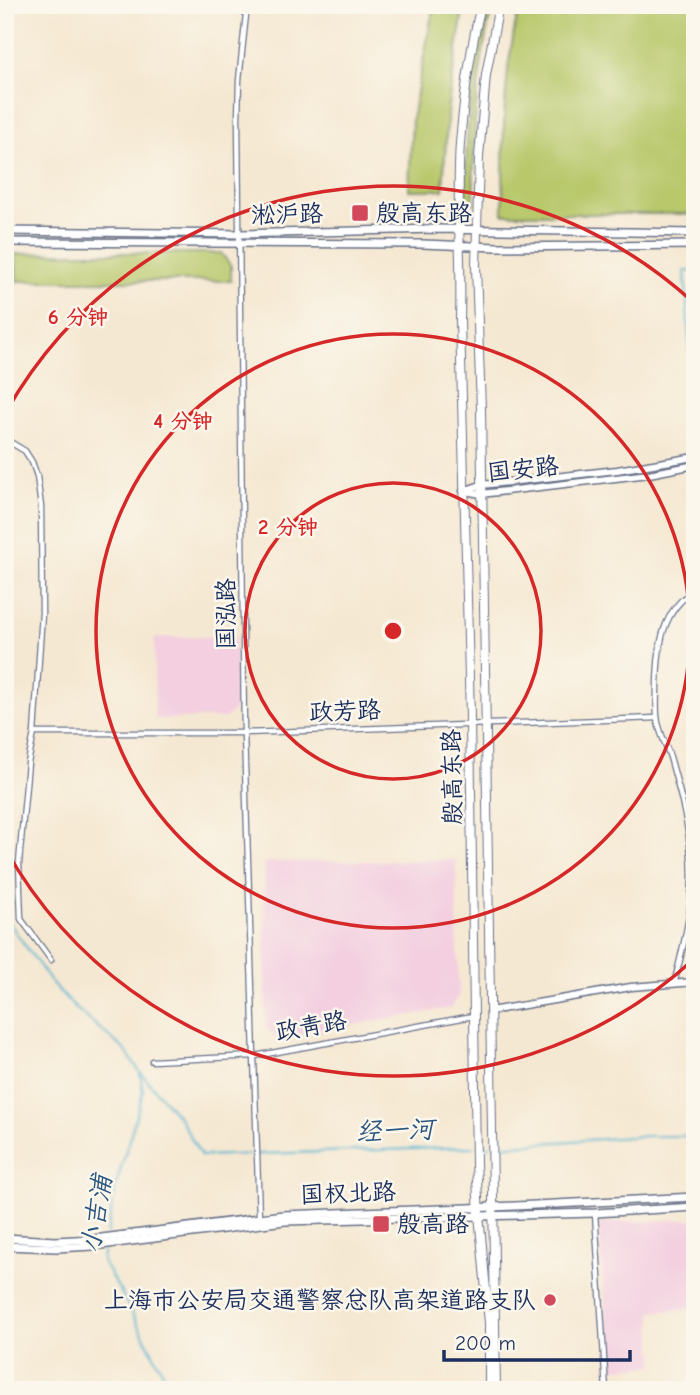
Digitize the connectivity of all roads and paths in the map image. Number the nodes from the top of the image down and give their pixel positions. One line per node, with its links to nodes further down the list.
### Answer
1 (247, 5): 8 (street, 国泓路)
2 (481, 5): 4 (main road, 殷高东路)
3 (499, 5): 6 (main road, 殷高东路)
4 (460, 230): 6 (main road, 淞沪路); 8 (main road, 淞沪路); 11 (main road, 殷高东路)
5 (5, 231): 8 (main road, 淞沪路)
6 (477, 231): 7 (main road, 淞沪路); 13 (main road, 殷高东路)
7 (695, 233)
8 (241, 234): 10 (street, 国泓路)
9 (5, 242): 10 (main road, 淞沪路)
10 (241, 244): 11 (main road, 淞沪路); 25 (street, 国泓路)
11 (460, 245): 13 (main road, 淞沪路); 19 (main road, 殷高东路)
12 (695, 245): 13 (main road, 淞沪路)
13 (477, 246): 18 (main road, 殷高东路)
14 (8, 440): 24 (street)
15 (695, 457): 16 (street, 国安路)
16 (684, 463): 17 (street, 国安路); 18 (street, 国安路)
17 (695, 465)
18 (481, 490): 19 (street, 国安路); 23 (main road, 殷高东路)
19 (463, 491): 22 (main road, 殷高东路)
20 (694, 590): 21 (street)
21 (657, 719): 23 (street, 政芳路); 28 (street)
22 (470, 726): 23 (street, 政芳路); 25 (street, 政芳路); 30 (main road, 殷高东路)
23 (485, 726): 29 (main road, 殷高东路)
24 (34, 733): 25 (street, 政芳路); 26 (street)
25 (244, 733): 31 (street, 国泓路)
26 (51, 960)
27 (695, 982): 28 (street)
28 (674, 984): 29 (street)
29 (490, 1011): 36 (main road, 殷高东路)
30 (475, 1016): 31 (street, 政青路); 35 (main road, 殷高东路)
31 (255, 1056): 32 (street, 政青路); 38 (street, 国泓路)
32 (152, 1061)
33 (695, 1197): 36 (main road, 国权北路)
34 (695, 1208): 37 (main road, 国权北路)
35 (478, 1211): 36 (main road, 国权北路); 38 (main road, 国权北路); 42 (main road)
36 (493, 1211): 37 (main road, 国权北路); 43 (main road)
37 (595, 1213): 44 (street)
38 (259, 1219): 40 (main road, 国权北路)
39 (5, 1238): 40 (main road, 国权北路)
40 (94, 1242): 41 (main road, 国权北路)
41 (5, 1246)
42 (489, 1390)
43 (496, 1390)
44 (606, 1390)

